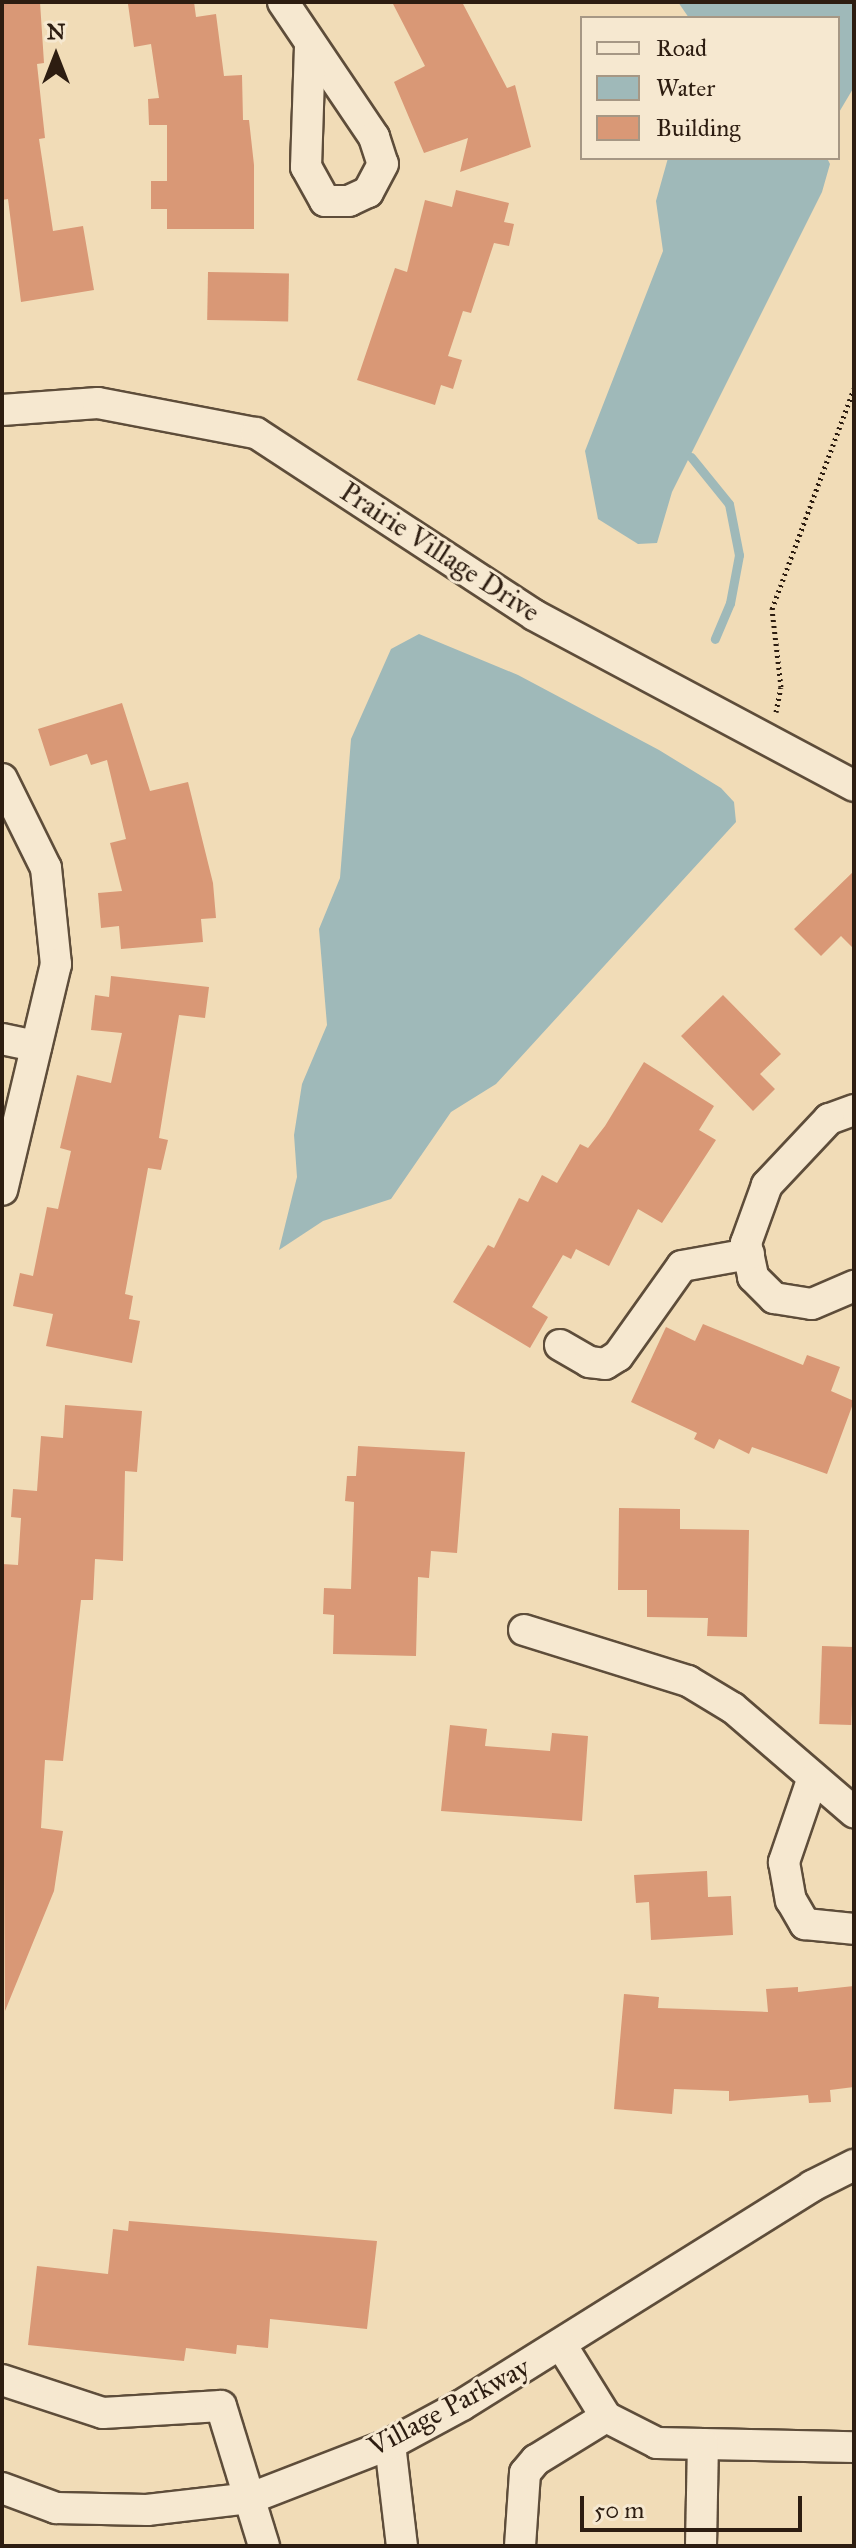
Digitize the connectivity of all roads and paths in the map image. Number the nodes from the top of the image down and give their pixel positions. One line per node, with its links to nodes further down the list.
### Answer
1 (283, 2): 2 (street)
2 (310, 45): 2 (street)
3 (854, 389): 5 (path)
4 (2, 410): 5 (street, Prairie Village Drive)
5 (764, 737): 7 (street, Prairie Village Drive)
6 (2, 779): 9 (street)
7 (854, 786)
8 (2, 1039): 9 (street)
9 (36, 1046): 11 (street)
10 (854, 1110): 12 (street)
11 (2, 1190)
12 (749, 1254): 13 (street); 14 (street)
13 (854, 1286)
14 (560, 1345)
15 (524, 1630): 16 (street)
16 (812, 1780): 17 (street); 18 (street)
17 (854, 1812)
18 (854, 1929)
19 (854, 2165): 20 (street, Village Parkway)
20 (562, 2346): 22 (street); 23 (street, Village Parkway)
21 (2, 2380): 27 (street)
22 (606, 2417): 24 (street); 30 (street)
23 (390, 2444): 27 (street, Village Parkway); 29 (street)
24 (703, 2444): 25 (street); 31 (street)
25 (854, 2447)
26 (2, 2488): 27 (street, Village Parkway)
27 (251, 2498): 28 (street)
28 (264, 2546)
29 (402, 2546)
30 (520, 2546)
31 (701, 2546)

